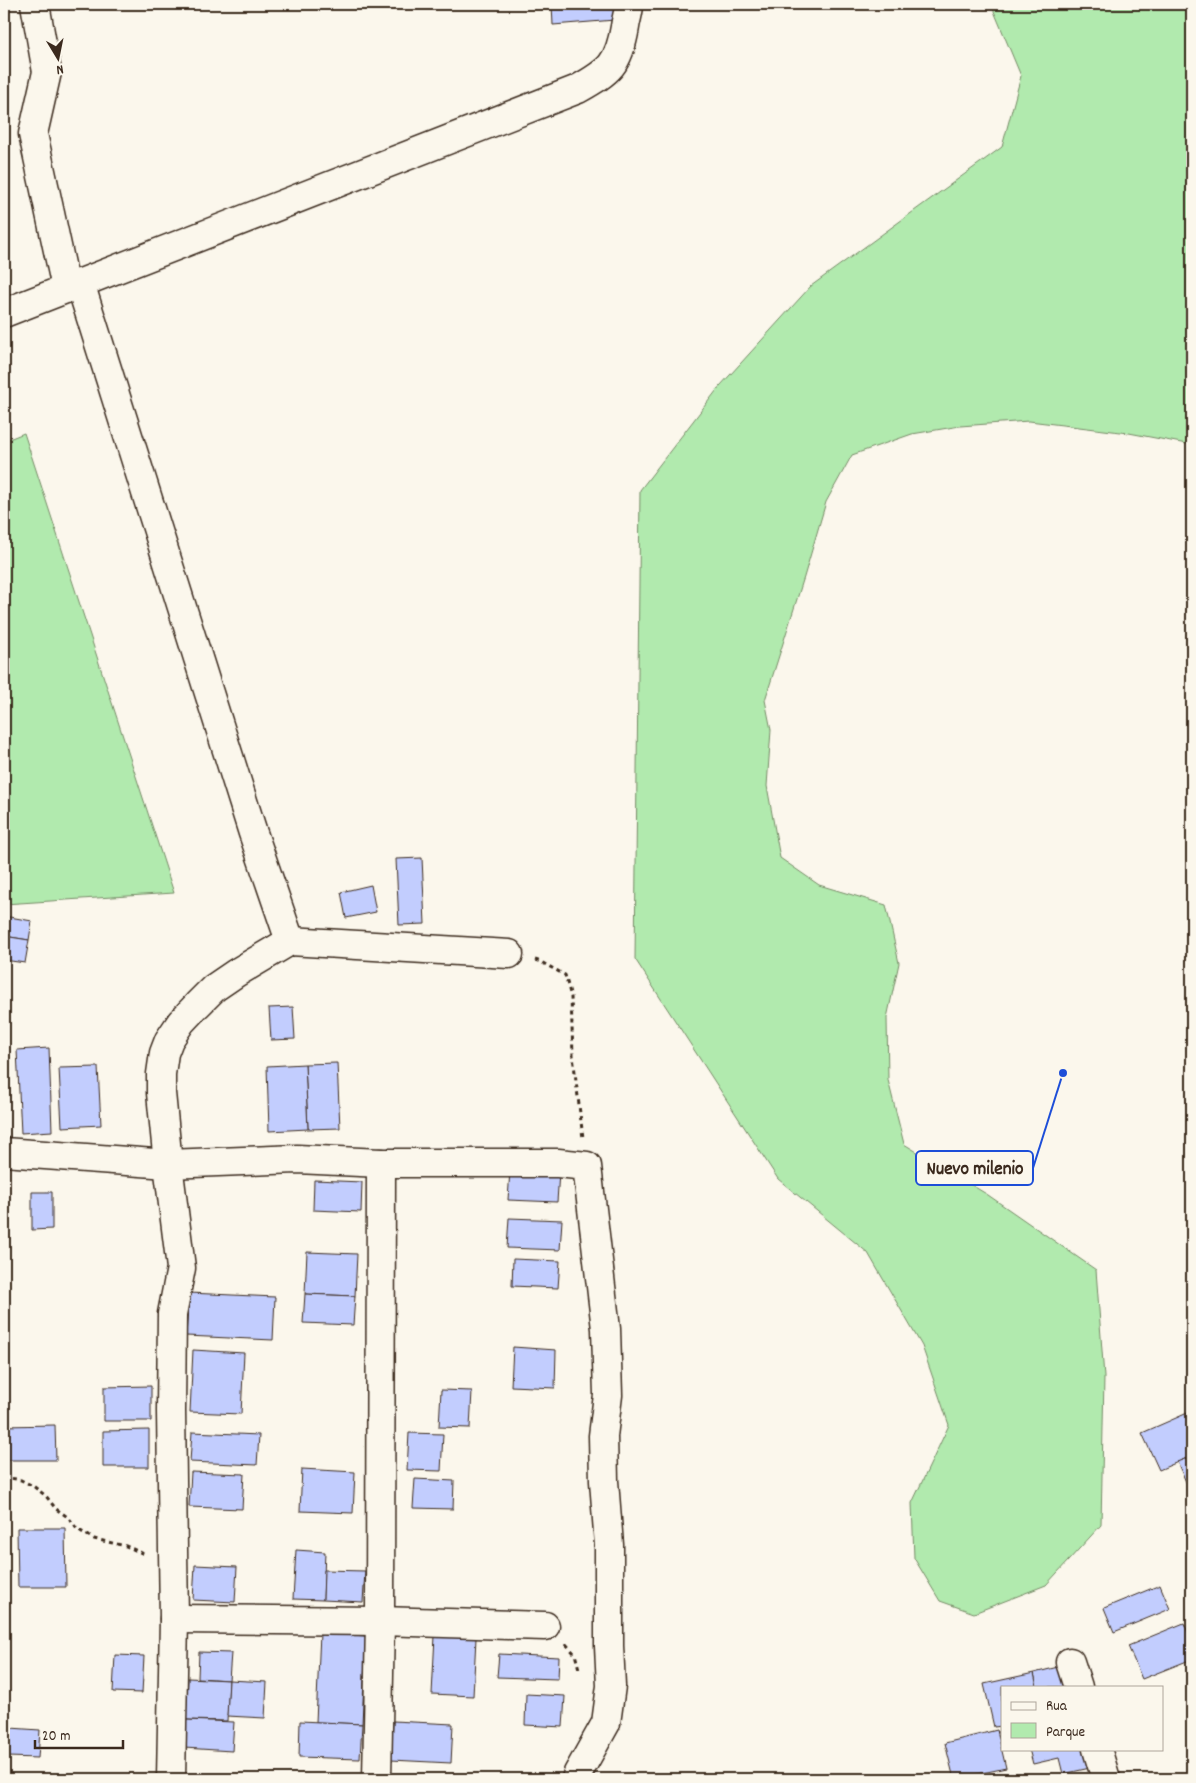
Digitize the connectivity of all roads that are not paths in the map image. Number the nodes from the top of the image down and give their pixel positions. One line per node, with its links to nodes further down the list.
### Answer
1 (35, 4): 3 (street)
2 (629, 4): 3 (street)
3 (73, 285): 4 (street); 5 (street)
4 (4, 313)
5 (290, 942): 6 (street); 8 (street)
6 (509, 954)
7 (4, 1152): 8 (street)
8 (168, 1164): 9 (street); 10 (street)
9 (381, 1164): 11 (street); 16 (street)
10 (174, 1619): 11 (street); 14 (street)
11 (380, 1621): 12 (street); 15 (street)
12 (545, 1626)
13 (1097, 1750): 17 (street)
14 (171, 1779)
15 (376, 1779)
16 (576, 1779)
17 (1106, 1779)

